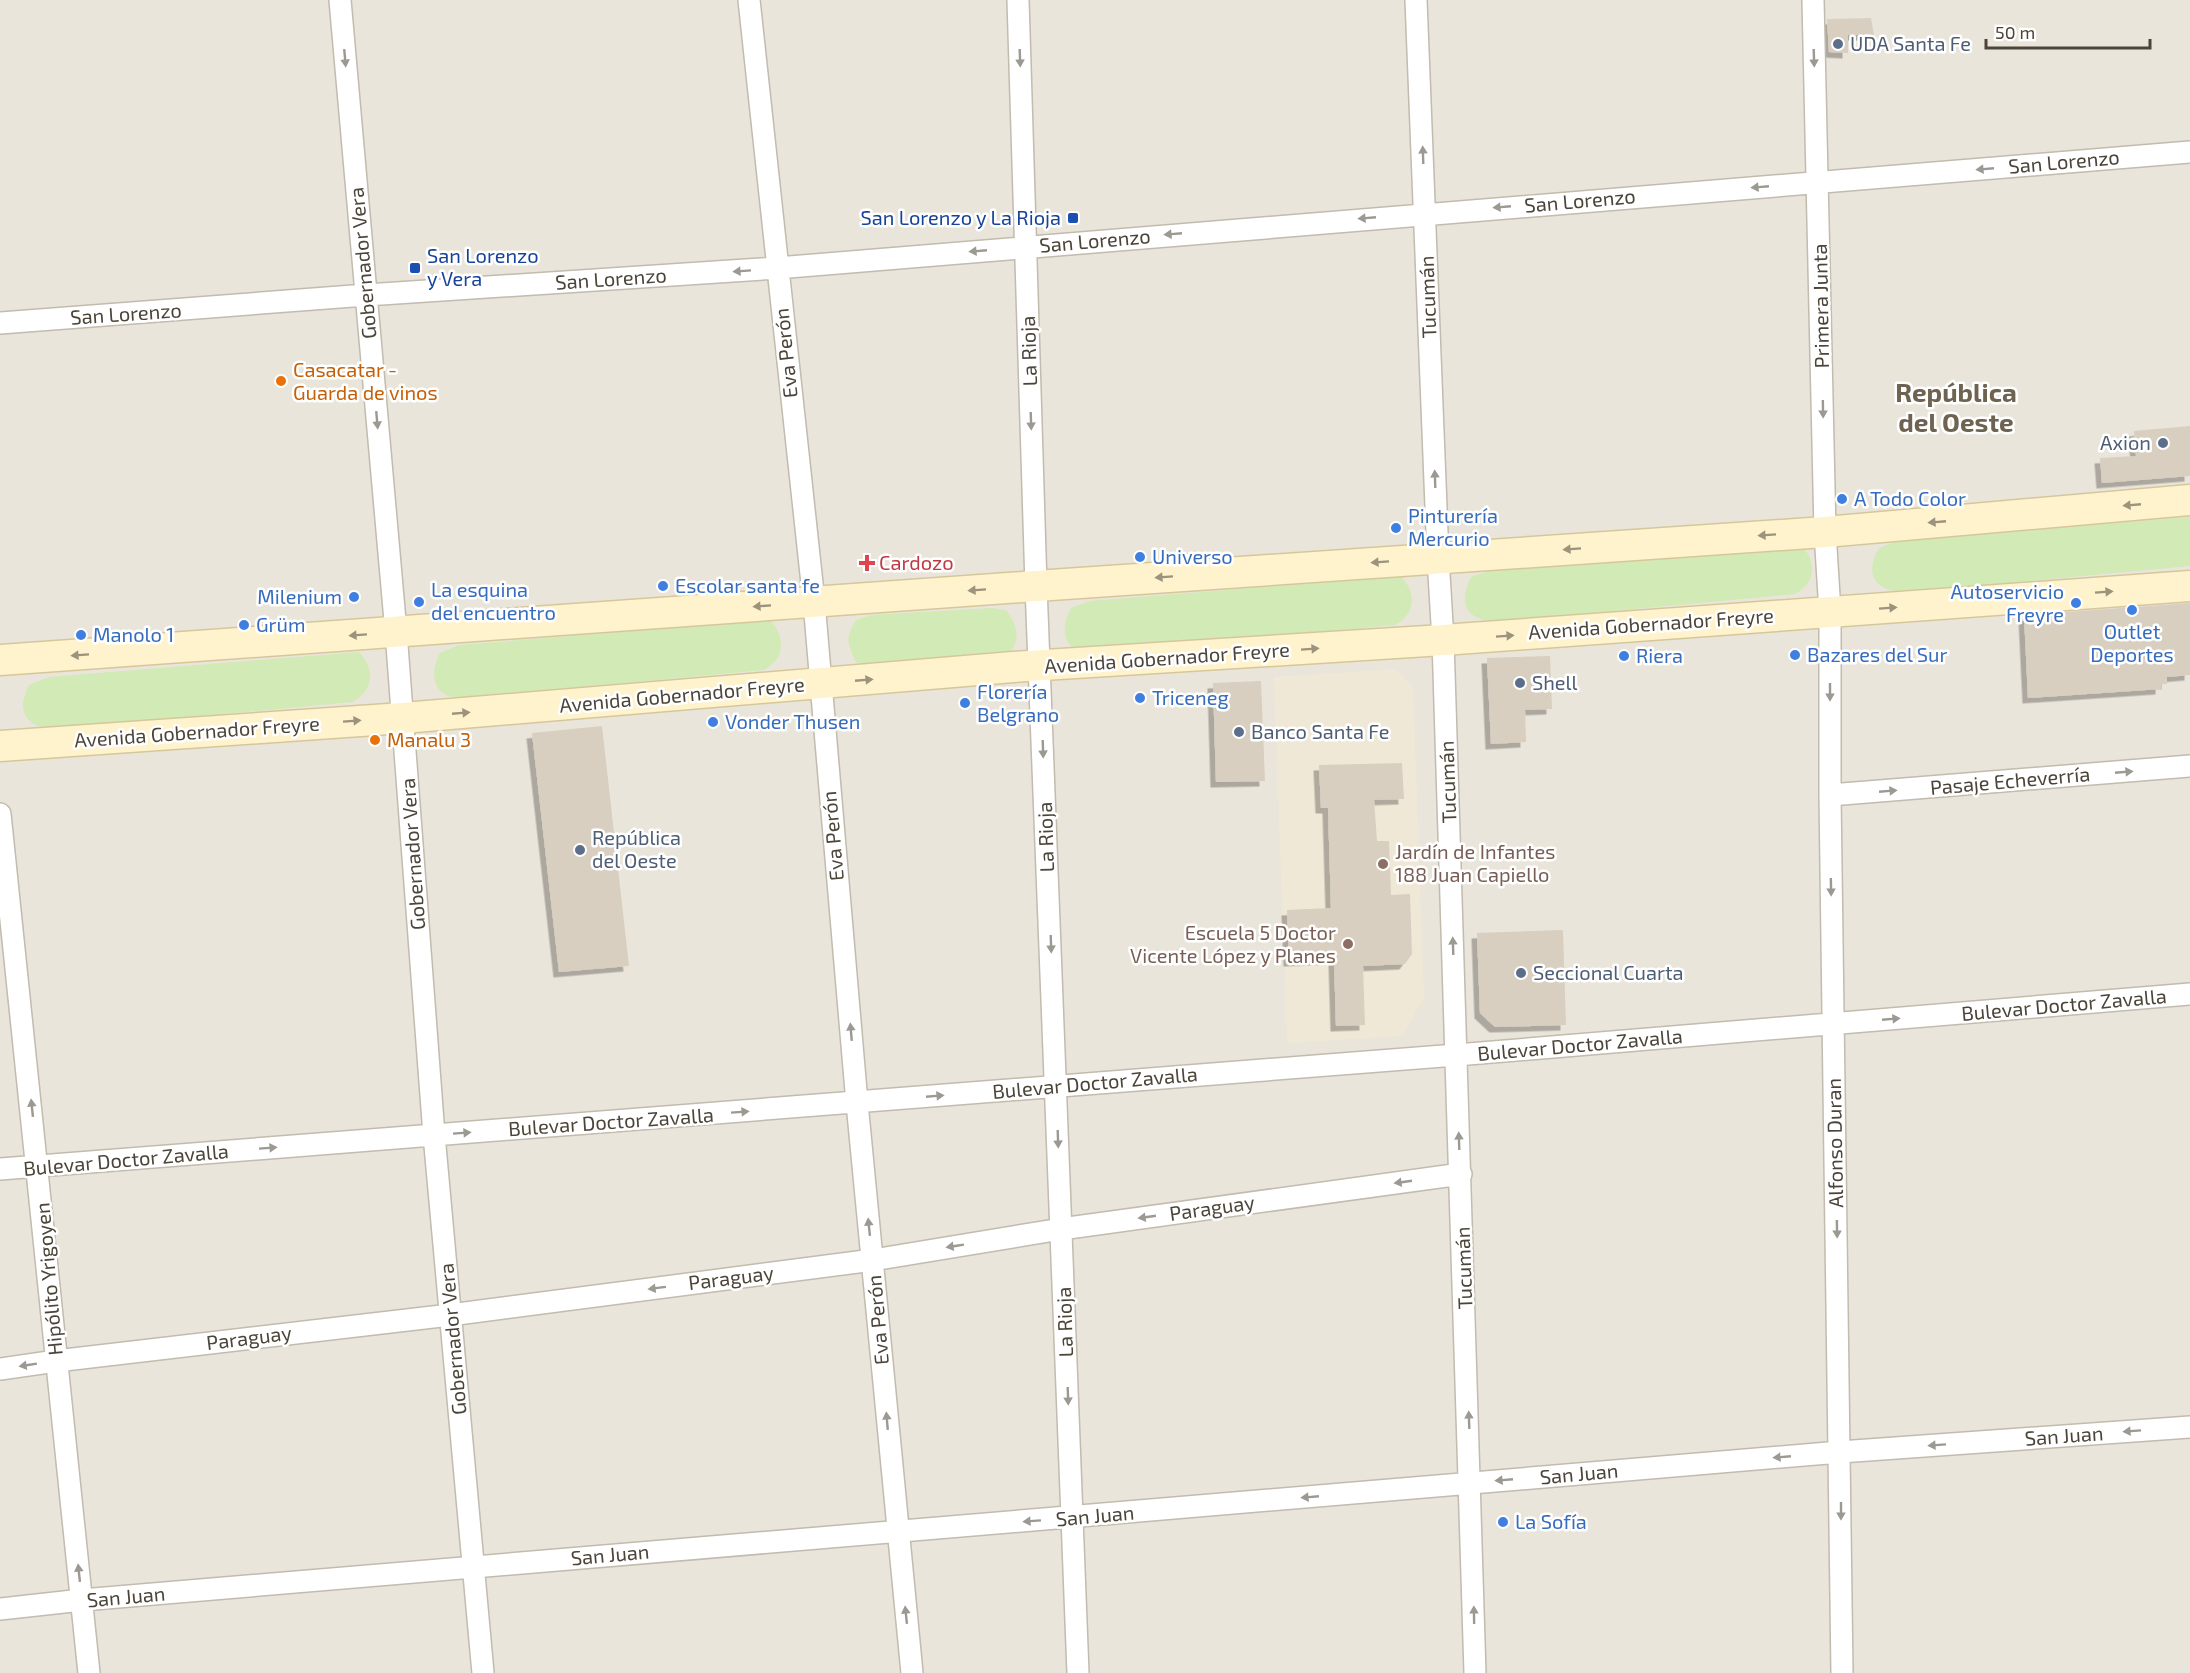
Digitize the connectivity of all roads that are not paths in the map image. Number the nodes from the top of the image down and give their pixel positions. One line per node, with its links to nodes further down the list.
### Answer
1 (340, 0): 11 (street, Gobernador Vera, one-way to 11)
2 (749, 0): 10 (street, Eva Perón)
3 (1018, 0): 9 (street, La Rioja, one-way to 9)
4 (1416, 0): 8 (street, Tucumán, one-way to 4)
5 (1813, 0): 7 (street, Primera Junta, one-way to 7)
6 (2190, 152): 7 (street, San Lorenzo, one-way to 7)
7 (1818, 182): 8 (street, San Lorenzo, one-way to 8); 14 (street, Primera Junta, one-way to 14)
8 (1425, 213): 9 (street, San Lorenzo, one-way to 9); 15 (street, Tucumán, one-way to 8)
9 (1026, 247): 10 (street, San Lorenzo, one-way to 10); 16 (street, La Rioja, one-way to 16)
10 (777, 268): 11 (street, San Lorenzo, one-way to 11); 18 (street, Eva Perón)
11 (366, 295): 12 (street, San Lorenzo); 20 (street, Gobernador Vera, one-way to 20)
12 (0, 323)
13 (2190, 500): 14 (main road, one-way to 14)
14 (1825, 532): 15 (main road, one-way to 15); 19 (street, Primera Junta)
15 (1438, 558): 16 (main road, one-way to 16); 21 (street, Tucumán)
16 (1036, 586): 18 (main road, one-way to 18); 23 (street, La Rioja)
17 (2190, 586): 19 (main road, Avenida Gobernador Freyre, one-way to 17)
18 (814, 602): 20 (main road, one-way to 20); 24 (street, Eva Perón)
19 (1830, 612): 21 (main road, Avenida Gobernador Freyre, one-way to 19); 28 (street, Alfonso Duran, one-way to 28)
20 (396, 632): 22 (main road, one-way to 22); 25 (street, Gobernador Vera)
21 (1443, 640): 23 (main road, Avenida Gobernador Freyre, one-way to 21); 32 (street, Tucumán, one-way to 21)
22 (0, 660)
23 (1040, 666): 24 (main road, Avenida Gobernador Freyre, one-way to 23); 33 (street, La Rioja, one-way to 33)
24 (820, 683): 25 (main road, Avenida Gobernador Freyre, one-way to 24); 34 (street, Eva Perón, one-way to 24)
25 (403, 718): 26 (main road, Avenida Gobernador Freyre, one-way to 25); 35 (street, Gobernador Vera)
26 (0, 746)
27 (2190, 766): 28 (street, Pasaje Echeverría, one-way to 27)
28 (1830, 795): 31 (street, Alfonso Duran, one-way to 31)
29 (0, 814): 36 (street, Hipólito Yrigoyen, one-way to 29)
30 (2190, 994): 31 (street, Bulevar Doctor Zavalla, one-way to 30)
31 (1833, 1023): 32 (street, Bulevar Doctor Zavalla); 45 (street, Alfonso Duran, one-way to 45)
32 (1456, 1055): 33 (street, Bulevar Doctor Zavalla); 38 (street, Tucumán, one-way to 32)
33 (1056, 1086): 34 (street, Bulevar Doctor Zavalla, one-way to 33); 39 (street, La Rioja, one-way to 39)
34 (857, 1103): 35 (street, Bulevar Doctor Zavalla, one-way to 34); 40 (street, Eva Perón, one-way to 34)
35 (434, 1135): 36 (street, Bulevar Doctor Zavalla, one-way to 35); 41 (street, Gobernador Vera)
36 (38, 1166): 37 (street, Bulevar Doctor Zavalla); 42 (street, Hipólito Yrigoyen)
37 (0, 1169)
38 (1461, 1174): 39 (street, Paraguay, one-way to 39); 46 (street, Tucumán, one-way to 38)
39 (1061, 1229): 40 (street, Paraguay, one-way to 40); 47 (street, La Rioja, one-way to 47)
40 (873, 1260): 41 (street, Paraguay, one-way to 41); 48 (street, Eva Perón, one-way to 40)
41 (450, 1315): 42 (street, Paraguay); 49 (street, Gobernador Vera)
42 (56, 1361): 43 (street, Paraguay, one-way to 43); 50 (street, Hipólito Yrigoyen, one-way to 42)
43 (0, 1369)
44 (2190, 1427): 45 (street, San Juan, one-way to 45)
45 (1840, 1452): 46 (street, San Juan, one-way to 46); 57 (street, Alfonso Duran, one-way to 57)
46 (1471, 1483): 47 (street, San Juan, one-way to 47); 56 (street, Tucumán, one-way to 46)
47 (1073, 1518): 48 (street, San Juan, one-way to 48); 55 (street, La Rioja)
48 (897, 1530): 49 (street, San Juan); 54 (street, Eva Perón, one-way to 48)
49 (474, 1567): 50 (street, San Juan); 53 (street, Gobernador Vera)
50 (82, 1600): 51 (street, San Juan); 52 (street, Hipólito Yrigoyen)
51 (0, 1609)
52 (89, 1673)
53 (483, 1673)
54 (912, 1673)
55 (1078, 1673)
56 (1475, 1673)
57 (1842, 1673)

